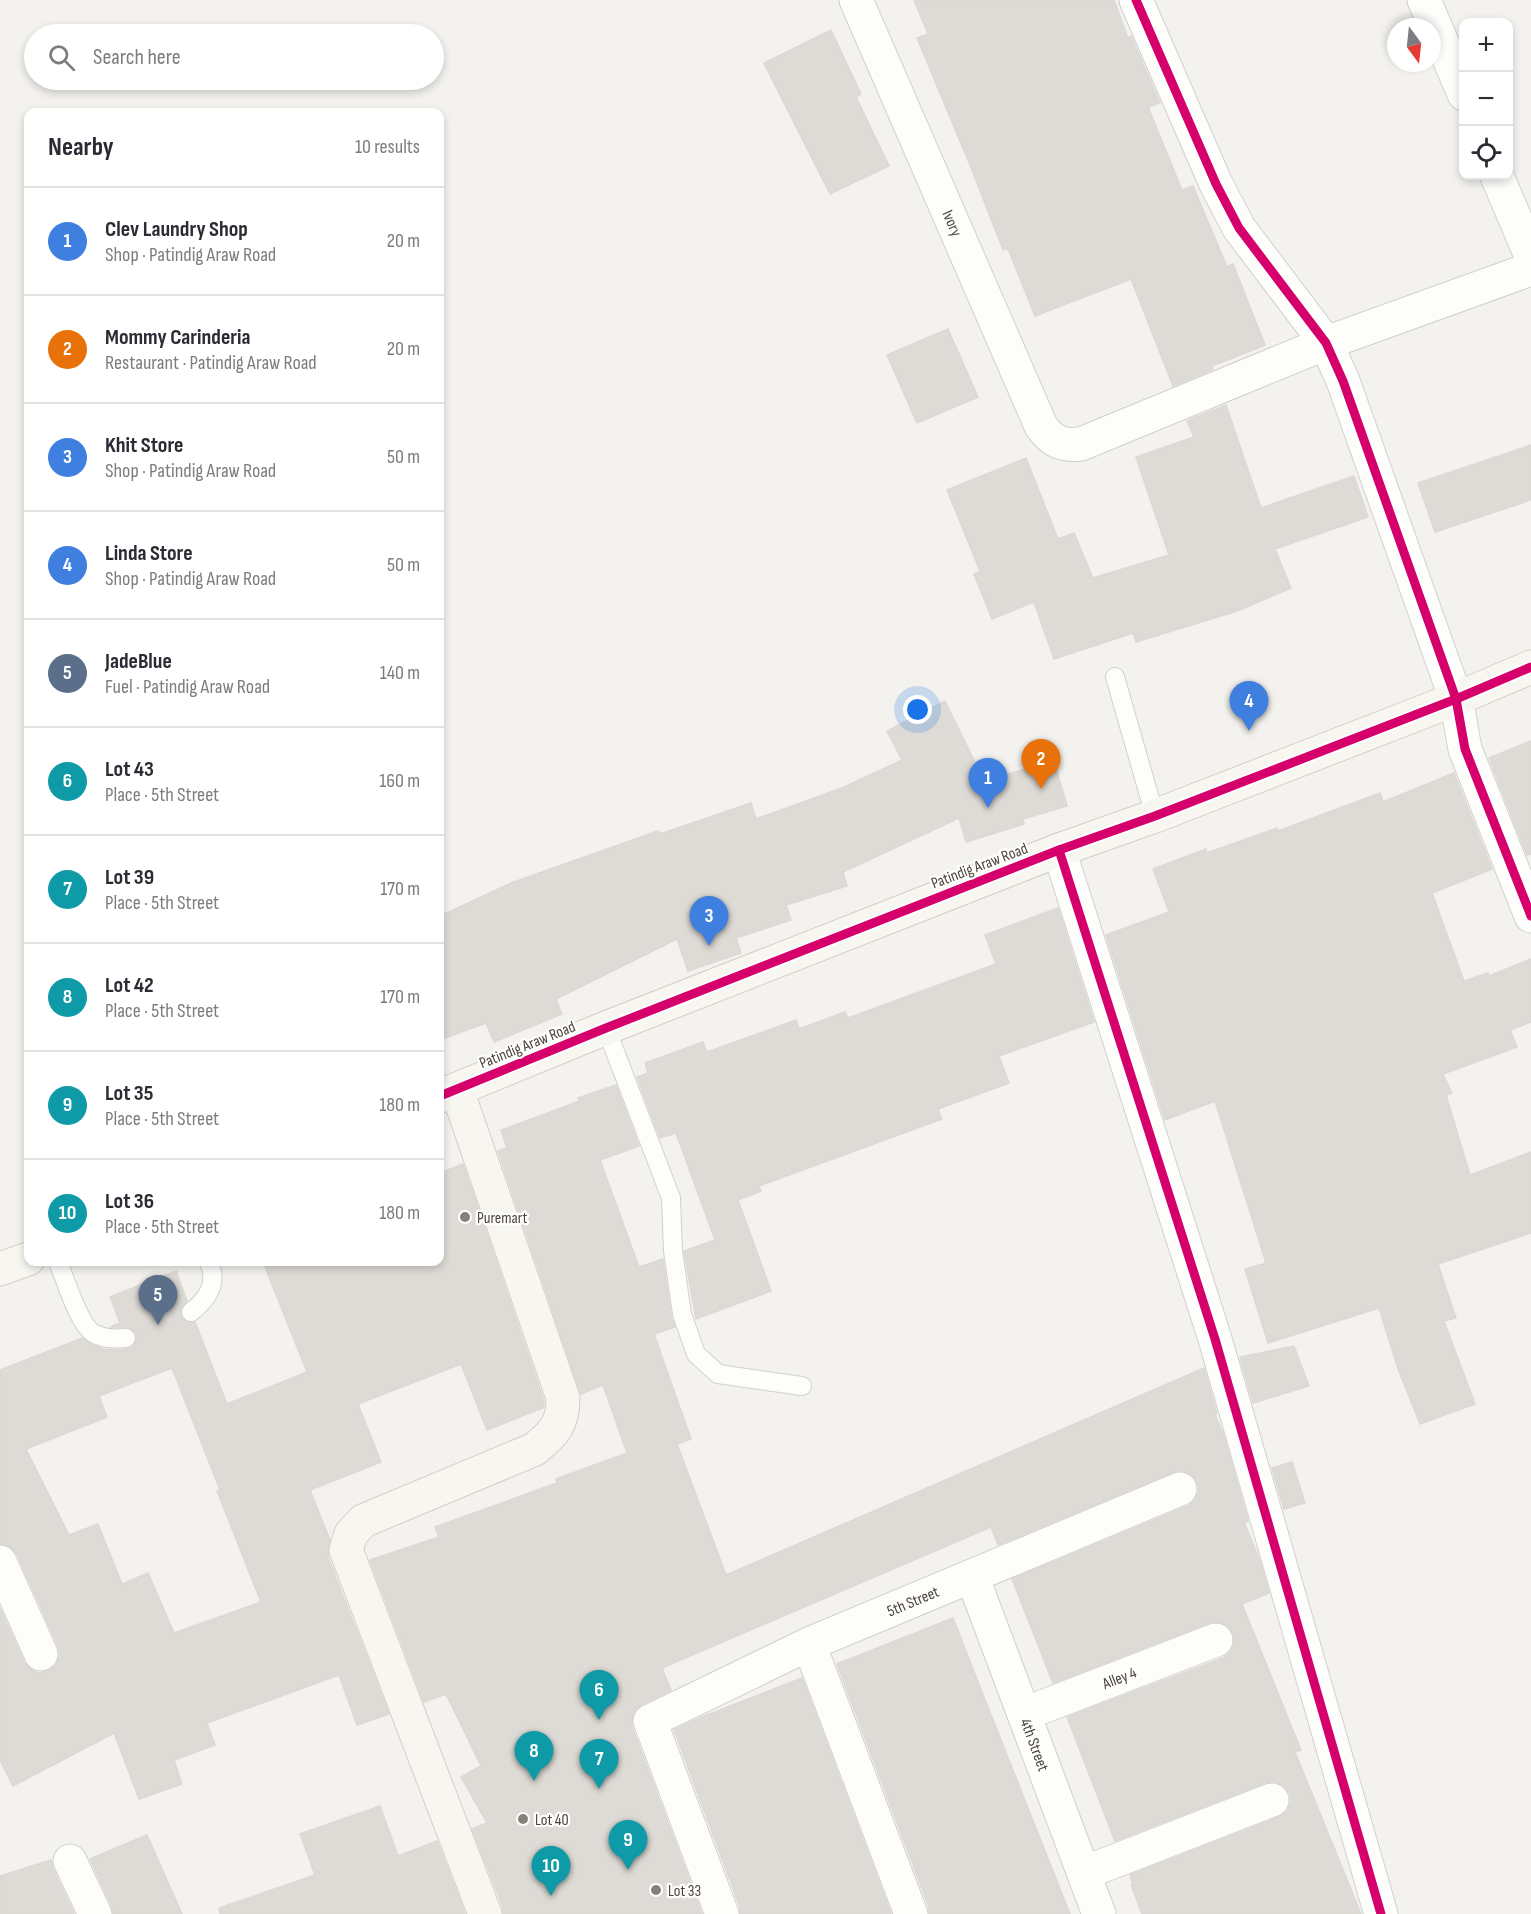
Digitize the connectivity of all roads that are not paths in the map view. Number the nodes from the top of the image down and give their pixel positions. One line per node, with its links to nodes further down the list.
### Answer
1 (856, 0): 8 (street, Ivory)
2 (1136, 0): 8 (street)
3 (1424, 0): 4 (street)
4 (1459, 82)
5 (1499, 180): 6 (street)
6 (1531, 256)
7 (1531, 269): 8 (street)
8 (1326, 343): 11 (street)
9 (1531, 667): 11 (main road, Patindig Araw Road)
10 (1115, 677): 12 (lane)
11 (1456, 699): 12 (main road, Patindig Araw Road); 14 (street)
12 (1155, 816): 13 (main road, Patindig Araw Road)
13 (1059, 850): 15 (main road, Patindig Araw Road); 39 (street)
14 (1531, 916)
15 (606, 1028): 16 (main road, Patindig Araw Road); 23 (lane)
16 (448, 1093): 35 (main road)
17 (24, 1260): 20 (main road)
18 (60, 1266): 22 (lane)
19 (211, 1266): 21 (lane)
20 (0, 1269)
21 (191, 1311)
22 (126, 1338)
23 (802, 1386)
24 (1180, 1489): 26 (street, 5th Street)
25 (0, 1562): 29 (street)
26 (972, 1576): 28 (street, 5th Street); 30 (street, 4th Street)
27 (1216, 1640): 30 (street, Alley 4)
28 (810, 1644): 36 (street, 5th Street); 37 (street)
29 (41, 1654)
30 (1024, 1714): 33 (street, 4th Street)
31 (1272, 1800): 33 (street)
32 (70, 1860): 34 (street)
33 (1084, 1873): 38 (street, 4th Street)
34 (94, 1914)
35 (485, 1914)
36 (722, 1914)
37 (911, 1914)
38 (1099, 1914)
39 (1381, 1914)

